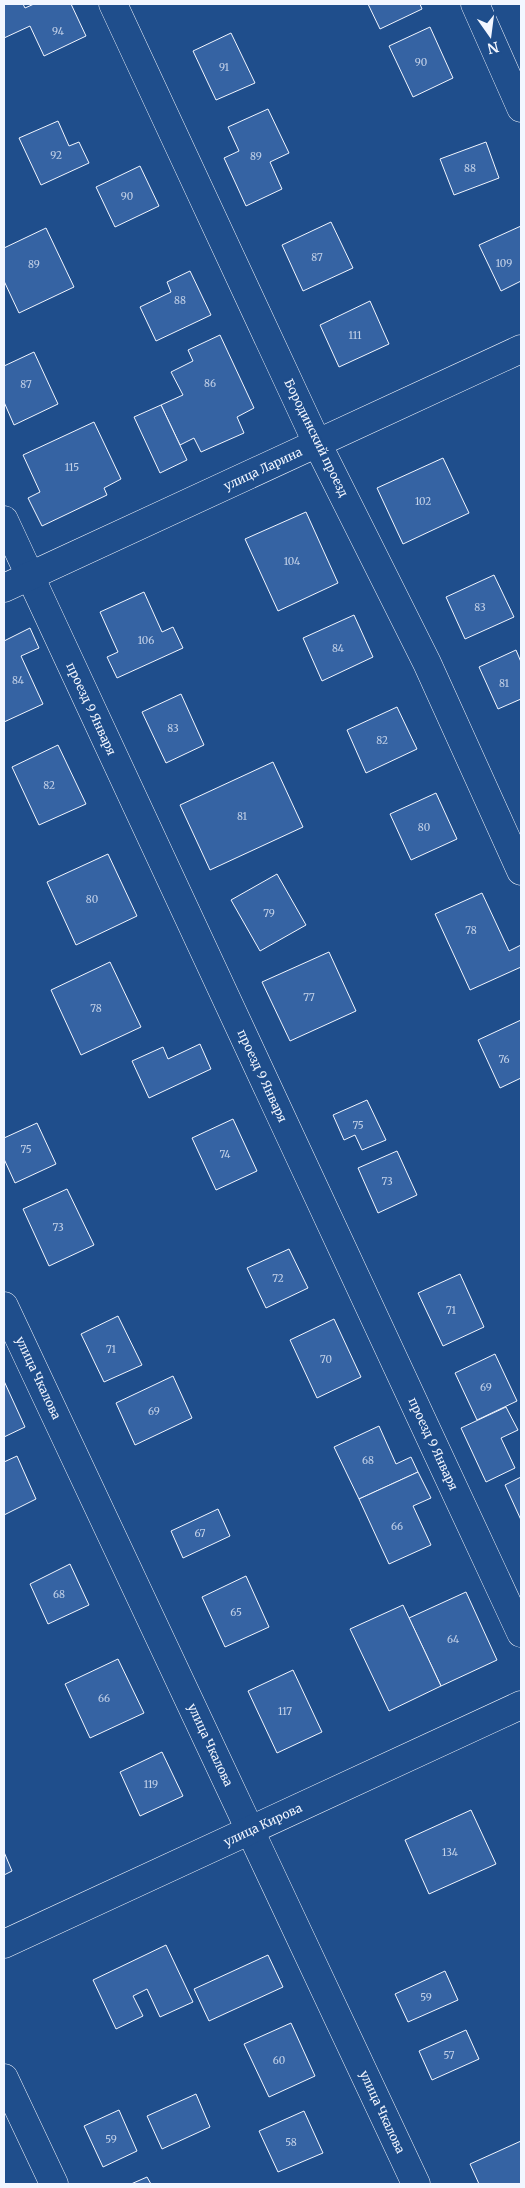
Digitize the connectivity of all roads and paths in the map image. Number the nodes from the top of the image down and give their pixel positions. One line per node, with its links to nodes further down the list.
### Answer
1 (113, 4): 5 (street, Бородинский проезд)
2 (475, 4): 3 (street)
3 (521, 108)
4 (521, 349): 5 (street, улица Ларина)
5 (317, 443): 7 (street, улица Ларина); 9 (street, Бородинский проезд)
6 (4, 520): 7 (street, проезд 9 Января)
7 (29, 576): 8 (street, улица Ларина); 11 (street, проезд 9 Января)
8 (4, 588)
9 (521, 871)
10 (4, 1306): 13 (street, улица Чкалова)
11 (521, 1633)
12 (521, 1705): 13 (street, улица Кирова)
13 (250, 1830): 14 (street, улица Кирова); 17 (street, улица Чкалова)
14 (4, 1944)
15 (4, 2078): 16 (street)
16 (54, 2184)
17 (416, 2184)

